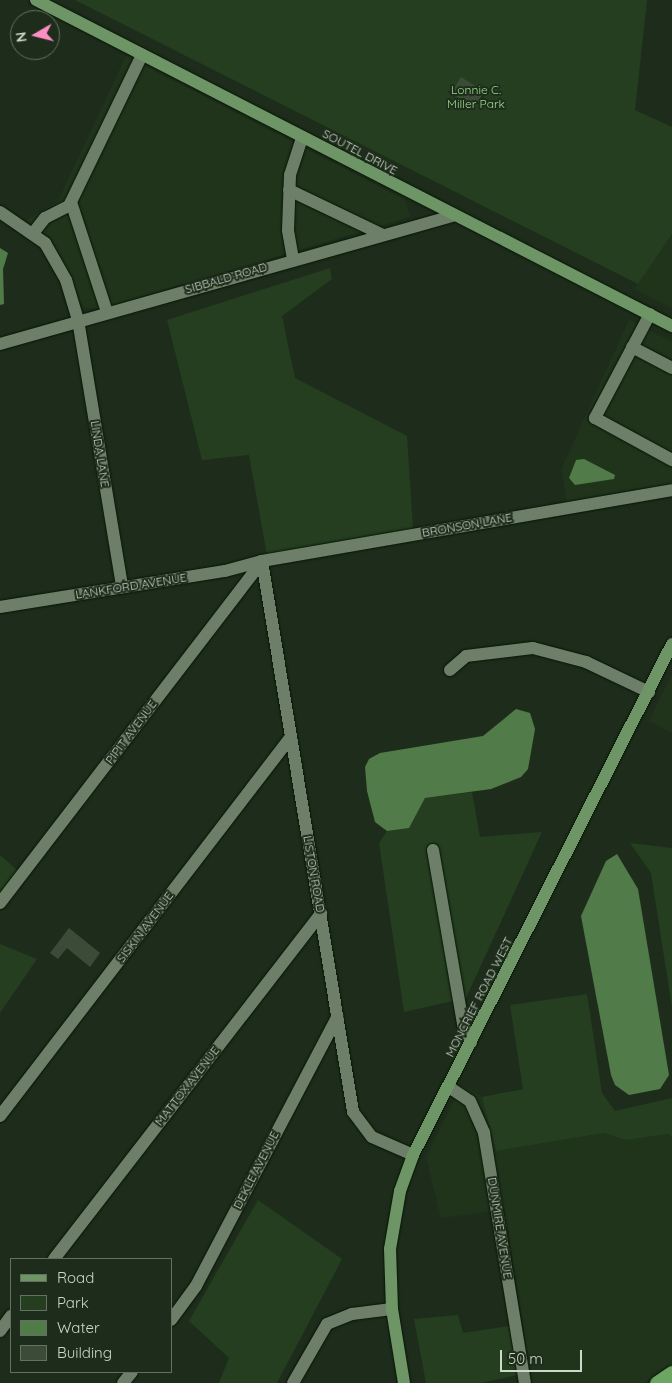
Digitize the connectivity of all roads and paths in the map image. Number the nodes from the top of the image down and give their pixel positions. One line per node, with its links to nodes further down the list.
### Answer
1 (36, 0): 2 (main road, SOUTEL DRIVE)
2 (142, 55): 3 (main road, SOUTEL DRIVE); 5 (street)
3 (302, 137): 4 (street); 7 (main road, SOUTEL DRIVE)
4 (289, 190): 9 (street); 10 (street)
5 (71, 202): 8 (street); 11 (street)
6 (0, 212): 8 (street)
7 (452, 216): 9 (street, SIBBALD ROAD); 12 (main road, SOUTEL DRIVE)
8 (34, 232): 13 (street, LINDA LANE)
9 (383, 235): 10 (street, SIBBALD ROAD)
10 (293, 259): 11 (street, SIBBALD ROAD)
11 (107, 312): 13 (street, SIBBALD ROAD)
12 (650, 314): 14 (main road, SOUTEL DRIVE); 16 (street)
13 (78, 320): 15 (street, SIBBALD ROAD); 21 (street, LINDA LANE)
14 (672, 326)
15 (0, 344)
16 (632, 347): 17 (street); 18 (street)
17 (672, 368)
18 (672, 460)
19 (672, 490): 20 (street, BRONSON LANE)
20 (262, 561): 21 (street, LANKFORD AVENUE); 26 (street, LISTON ROAD); 28 (street, PIPIT AVENUE)
21 (122, 587): 22 (street, LANKFORD AVENUE)
22 (0, 607)
23 (672, 644): 25 (main road, MONCRIEF ROAD WEST)
24 (450, 670): 25 (street)
25 (649, 692): 31 (main road, MONCRIEF ROAD WEST)
26 (291, 737): 29 (street, LISTON ROAD); 33 (street, SISKIN AVENUE)
27 (433, 850): 31 (street)
28 (0, 902)
29 (321, 914): 30 (street, LISTON ROAD); 35 (street, MATTOX AVENUE)
30 (337, 1017): 34 (street, LISTON ROAD); 38 (street, DEKLE AVENUE)
31 (471, 1042): 32 (main road, MONCRIEF ROAD WEST)
32 (449, 1087): 34 (main road, MONCRIEF ROAD WEST); 45 (street, DUNMIRE AVENUE)
33 (0, 1116)
34 (413, 1155): 36 (main road, MONCRIEF ROAD WEST)
35 (55, 1258)
36 (392, 1309): 43 (street); 44 (main road, MONCRIEF ROAD WEST)
37 (10, 1317): 39 (street)
38 (172, 1319)
39 (0, 1330)
40 (131, 1373): 42 (street)
41 (672, 1373): 46 (highway)
42 (123, 1383)
43 (293, 1383)
44 (404, 1383)
45 (525, 1383)
46 (657, 1383)

